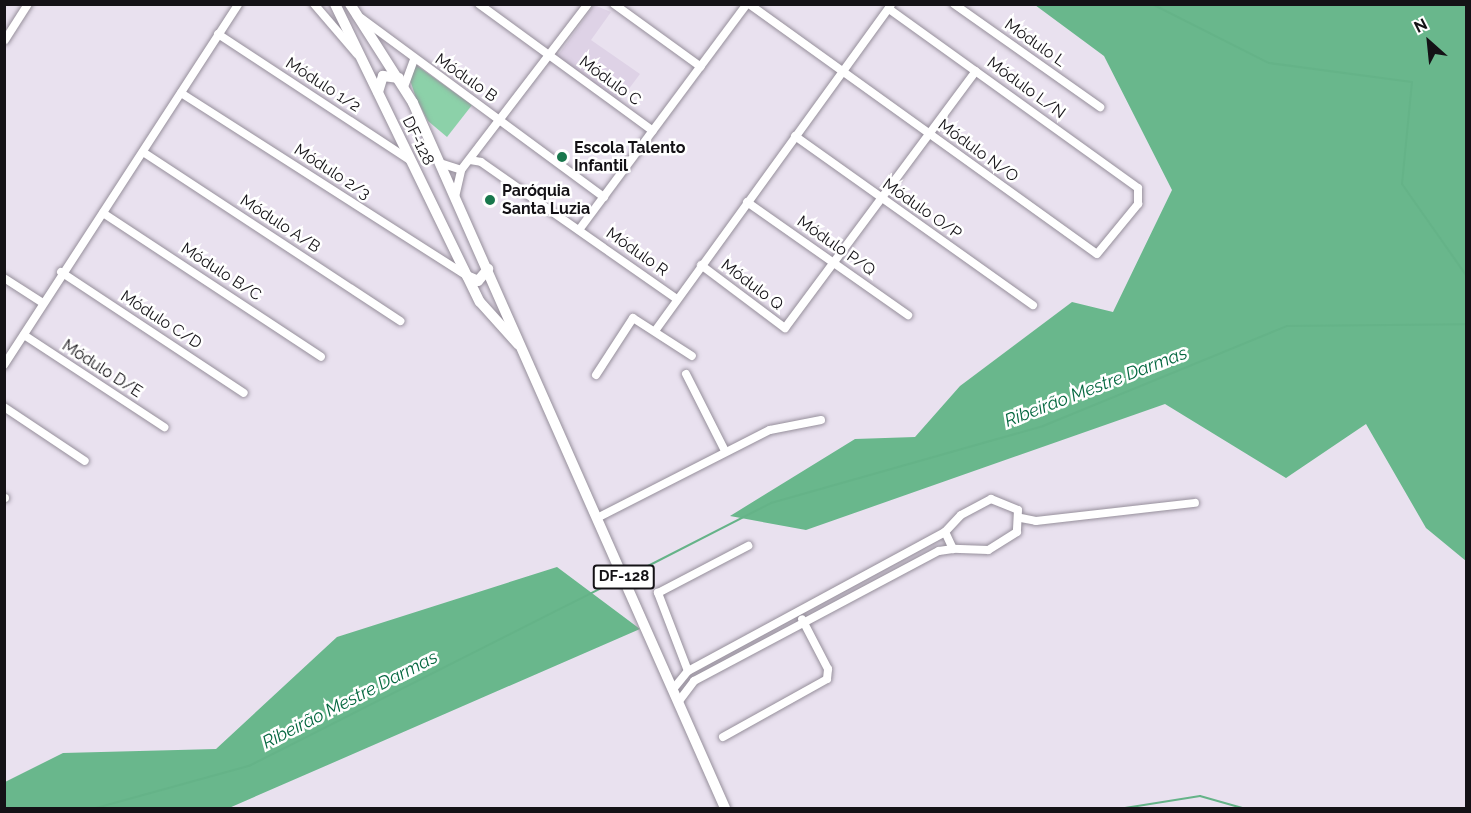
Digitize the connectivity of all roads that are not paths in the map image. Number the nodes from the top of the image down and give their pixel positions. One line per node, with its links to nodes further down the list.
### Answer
1 (28, 4): 14 (street)
2 (238, 4): 13 (street)
3 (314, 4): 16 (street)
4 (335, 4): 16 (main road, DF-128 / DF-128)
5 (350, 4): 12 (main road, DF-128 / DF-128)
6 (479, 4): 15 (street, Módulo C)
7 (588, 4): 15 (street)
8 (614, 4): 18 (street)
9 (748, 4): 18 (street); 19 (street, Módulo N/O)
10 (954, 4): 24 (street, Módulo L)
11 (890, 7): 19 (street); 20 (street, Módulo L/N)
12 (361, 18): 17 (street, Módulo B); 21 (main road, DF-128 / DF-128)
13 (218, 34): 23 (street); 31 (street, Módulo 1/2)
14 (4, 40)
15 (550, 56): 25 (street); 26 (street, Módulo C)
16 (361, 58): 22 (main road, DF-128 / DF-128)
17 (414, 60): 21 (street); 25 (street, Módulo B)
18 (700, 67): 26 (street)
19 (842, 71): 27 (street, Módulo N/O); 28 (street)
20 (976, 71): 27 (street); 40 (street, Módulo L/N)
21 (402, 82): 22 (main road); 32 (main road, DF-128 / DF-128)
22 (378, 92): 31 (main road, DF-128 / DF-128)
23 (180, 93): 29 (street); 45 (street, Módulo 2/3)
24 (1100, 107)
25 (500, 121): 30 (street); 35 (street, Módulo B)
26 (653, 131): 35 (street)
27 (930, 135): 36 (street); 40 (street, Módulo N/O)
28 (795, 136): 36 (street, Módulo O/P); 37 (street)
29 (143, 152): 38 (street); 51 (street, Módulo A/B)
30 (470, 160): 33 (street); 39 (street, Módulo R)
31 (411, 161): 45 (main road, DF-128 / DF-128)
32 (440, 163): 33 (street); 34 (main road, DF-128 / DF-128)
33 (460, 171): 34 (street)
34 (455, 197): 43 (main road, DF-128 / DF-128)
35 (604, 197): 39 (street)
36 (883, 199): 41 (street); 49 (street, Módulo O/P)
37 (747, 202): 41 (street, Módulo P/Q); 42 (street)
38 (104, 213): 44 (street); 56 (street, Módulo B/C)
39 (579, 230): 47 (street, Módulo R)
40 (1097, 254)
41 (836, 264): 42 (street, Módulo Q); 50 (street, Módulo P/Q)
42 (701, 265): 47 (street)
43 (488, 269): 45 (main road); 54 (main road, DF-128 / DF-128)
44 (61, 272): 48 (street); 60 (street, Módulo C/D)
45 (467, 276): 54 (main road, DF-128 / DF-128)
46 (4, 278): 48 (street)
47 (677, 299): 52 (street)
48 (42, 303): 53 (street)
49 (1033, 305)
50 (908, 315)
51 (400, 321)
52 (654, 331): 55 (street); 59 (street)
53 (24, 335): 57 (street); 63 (street, Módulo D/E)
54 (520, 346): 67 (main road, DF-128 / DF-128)
55 (692, 356)
56 (321, 357)
57 (4, 365)
58 (686, 374): 64 (street)
59 (596, 375)
60 (244, 393)
61 (4, 407): 65 (street)
62 (821, 420): 64 (street)
63 (164, 427)
64 (725, 451): 67 (street)
65 (86, 461)
66 (1195, 503): 68 (street)
67 (597, 518): 78 (main road, DF-128 / DF-128)
68 (1021, 518): 69 (street); 71 (street)
69 (945, 532): 71 (street); 72 (street)
70 (748, 546): 77 (street)
71 (953, 549): 73 (street)
72 (865, 577): 73 (street); 74 (street)
73 (870, 587): 74 (street)
74 (801, 618): 75 (street); 76 (street); 80 (street)
75 (718, 656): 76 (street); 77 (street)
76 (723, 665): 79 (street)
77 (688, 671): 78 (street)
78 (674, 688): 79 (main road, DF-128 / DF-128)
79 (679, 701): 81 (main road, DF-128 / DF-128)
80 (723, 737)
81 (725, 808)

